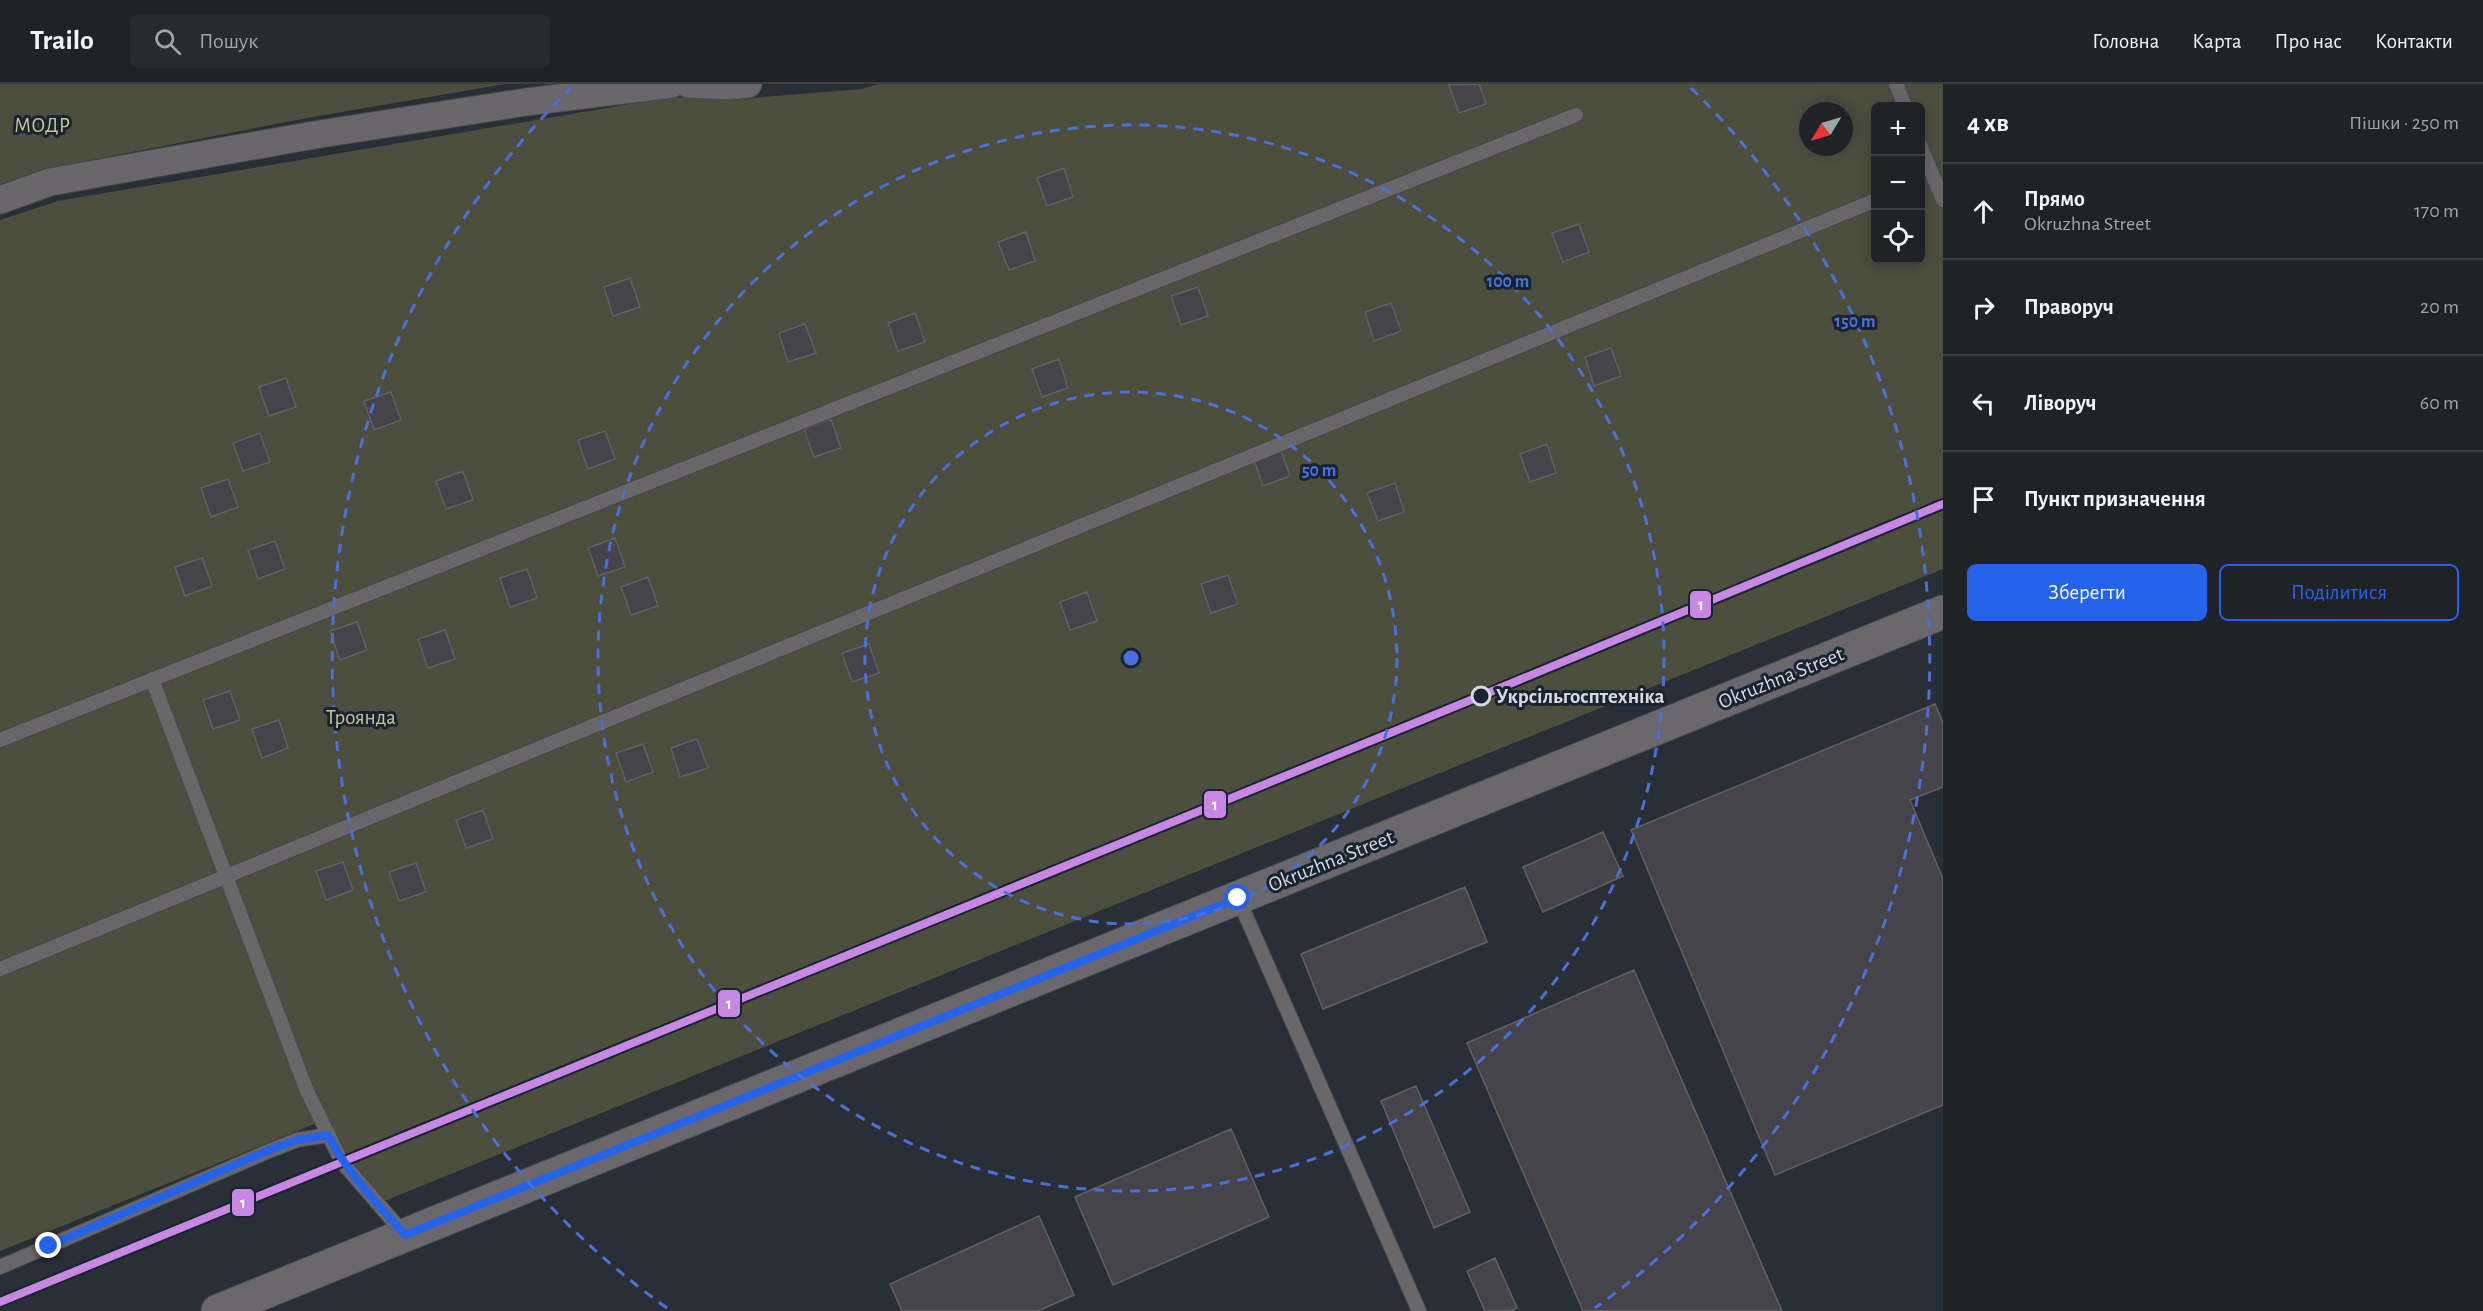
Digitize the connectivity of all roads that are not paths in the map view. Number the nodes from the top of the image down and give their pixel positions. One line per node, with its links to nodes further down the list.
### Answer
1 (672, 84): 9 (street)
2 (688, 84): 3 (street)
3 (748, 84)
4 (1896, 84): 5 (lane)
5 (1903, 102)
6 (1576, 115): 13 (lane)
7 (1922, 156): 8 (lane)
8 (1927, 179): 10 (lane)
9 (0, 200)
10 (1943, 200)
11 (1871, 202): 15 (lane)
12 (1943, 612): 16 (main road, Okruzhna Street)
13 (152, 679): 14 (lane); 15 (lane)
14 (0, 740)
15 (226, 875): 17 (lane); 18 (lane)
16 (1238, 898): 19 (main road, Okruzhna Street); 22 (lane)
17 (0, 969)
18 (328, 1135): 19 (lane); 20 (lane)
19 (405, 1235): 21 (main road, Okruzhna Street)
20 (0, 1267)
21 (218, 1311)
22 (1419, 1311)

